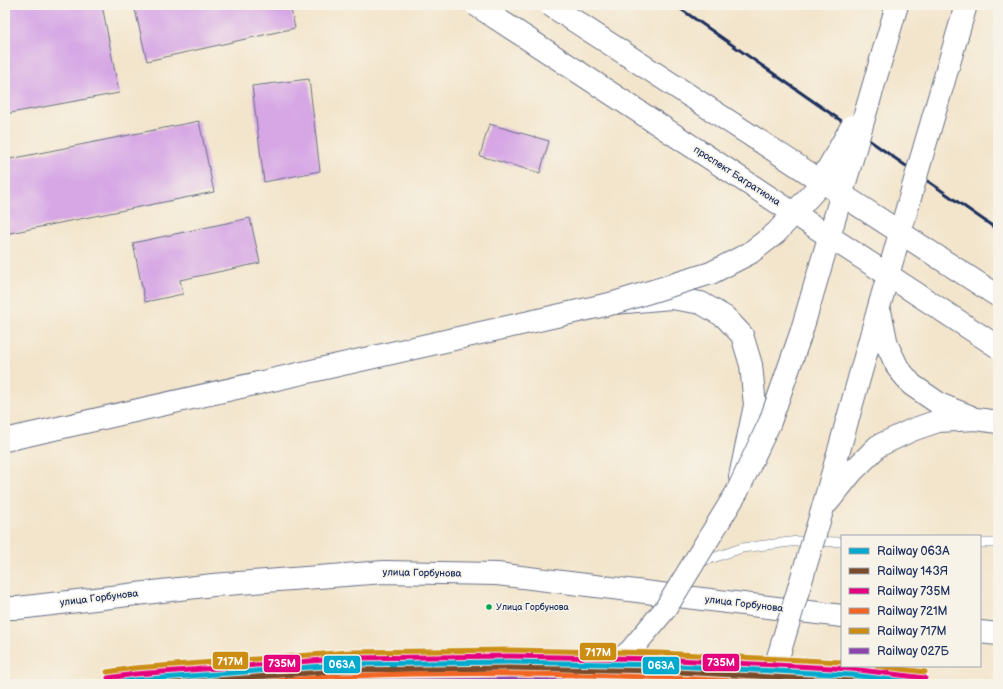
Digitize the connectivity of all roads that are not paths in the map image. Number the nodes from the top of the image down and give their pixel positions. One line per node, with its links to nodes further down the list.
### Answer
1 (476, 5): 9 (main road, проспект Багратиона, bridge)
2 (550, 5): 6 (main road, bridge)
3 (896, 5): 5 (main road)
4 (966, 5): 8 (main road, bridge)
5 (883, 53): 7 (main road, bridge); 13 (main road, bridge)
6 (998, 296)
7 (614, 304): 12 (main road); 13 (main road, bridge)
8 (879, 307): 10 (main road); 14 (main road)
9 (998, 347)
10 (976, 419): 11 (main road); 14 (main road)
11 (998, 422)
12 (5, 440)
13 (737, 492): 23 (main road, bridge)
14 (822, 511): 24 (main road, bridge)
15 (841, 542): 18 (lane)
16 (981, 543): 17 (lane)
17 (998, 543)
18 (678, 570)
19 (5, 608): 20 (main road, улица Горбунова)
20 (840, 616)
21 (981, 632): 22 (main road)
22 (998, 634)
23 (592, 684)
24 (770, 684)

